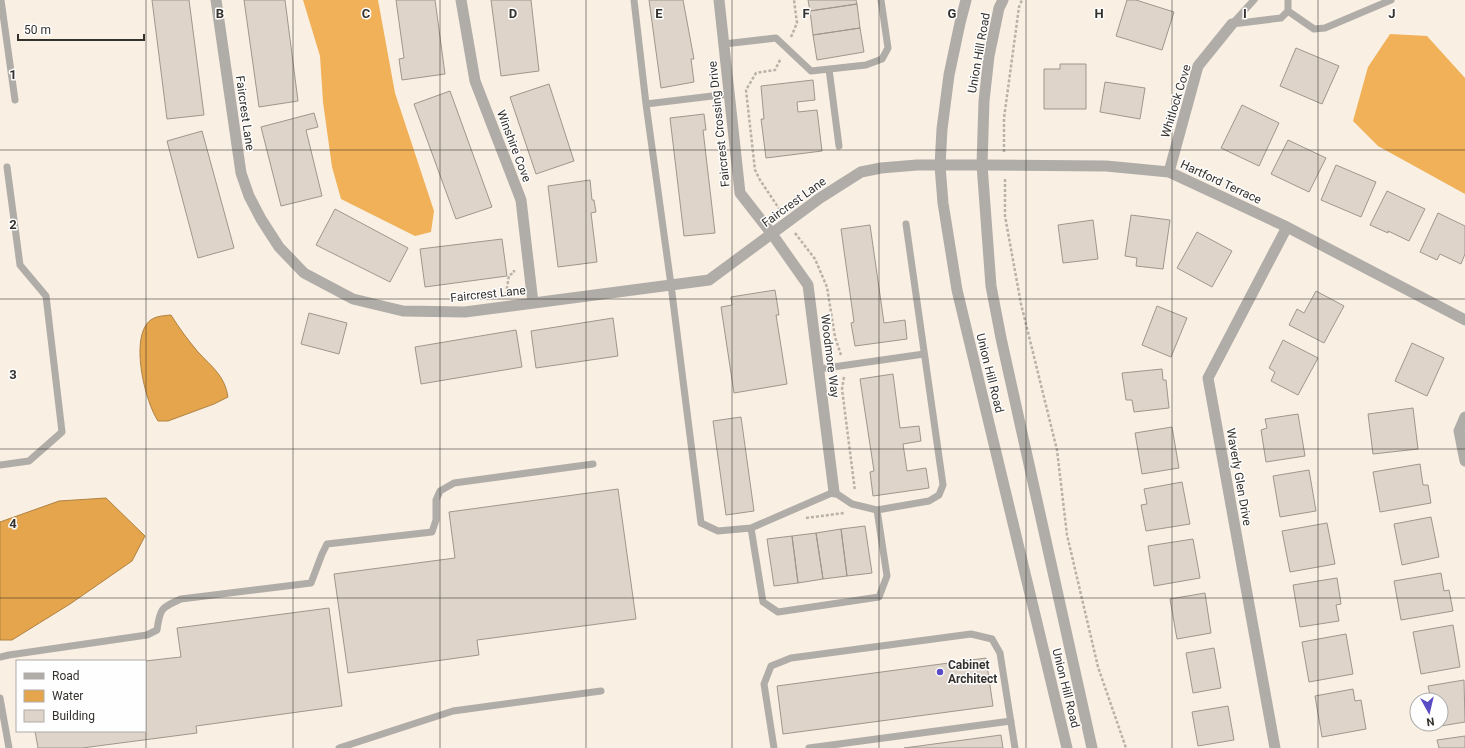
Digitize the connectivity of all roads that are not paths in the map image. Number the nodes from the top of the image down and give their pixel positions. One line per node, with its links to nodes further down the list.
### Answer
1 (1, 0): 17 (lane)
2 (216, 0): 28 (street, Faircrest Lane)
3 (461, 0): 28 (street, Winshire Cove)
4 (634, 0): 18 (lane)
5 (719, 0): 14 (street, Faircrest Crossing Drive)
6 (881, 0): 15 (lane)
7 (966, 0): 21 (street, Union Hill Road)
8 (1003, 0): 20 (street, Union Hill Road)
9 (1254, 0): 13 (lane)
10 (1288, 0): 12 (lane)
11 (1391, 0): 12 (lane)
12 (1288, 11): 13 (lane)
13 (1232, 24): 23 (street, Whitlock Cove)
14 (724, 44): 15 (lane); 16 (street, Faircrest Crossing Drive)
15 (829, 69): 19 (lane)
16 (729, 94): 18 (lane); 26 (street, Faircrest Crossing Drive)
17 (15, 100)
18 (646, 104): 27 (lane)
19 (839, 146)
20 (982, 165): 21 (street, Hartford Terrace); 23 (street, Hartford Terrace); 50 (street, Union Hill Road)
21 (940, 166): 26 (street, Faircrest Lane); 49 (street, Union Hill Road)
22 (7, 167): 35 (lane)
23 (1169, 172): 25 (street, Hartford Terrace)
24 (906, 224): 30 (lane)
25 (1287, 227): 29 (street, Hartford Terrace); 51 (street, Waverly Glen Drive)
26 (772, 234): 27 (street, Faircrest Lane); 31 (street, Woodmore Way)
27 (671, 285): 28 (street, Faircrest Lane); 38 (lane)
28 (533, 303)
29 (1465, 320)
30 (924, 354): 31 (lane); 37 (lane)
31 (819, 369): 36 (street, Woodmore Way)
32 (1465, 417): 33 (street)
33 (1465, 461)
34 (593, 464): 39 (lane)
35 (0, 465)
36 (834, 492): 37 (lane); 38 (lane)
37 (877, 510): 38 (lane)
38 (751, 528)
39 (0, 657)
40 (601, 691): 45 (lane)
41 (0, 698): 42 (lane)
42 (2, 720): 44 (lane)
43 (1011, 721): 46 (lane); 47 (lane); 48 (lane)
44 (9, 748)
45 (339, 748)
46 (774, 748)
47 (809, 748)
48 (1015, 748)
49 (1067, 748)
50 (1092, 748)
51 (1275, 748)

